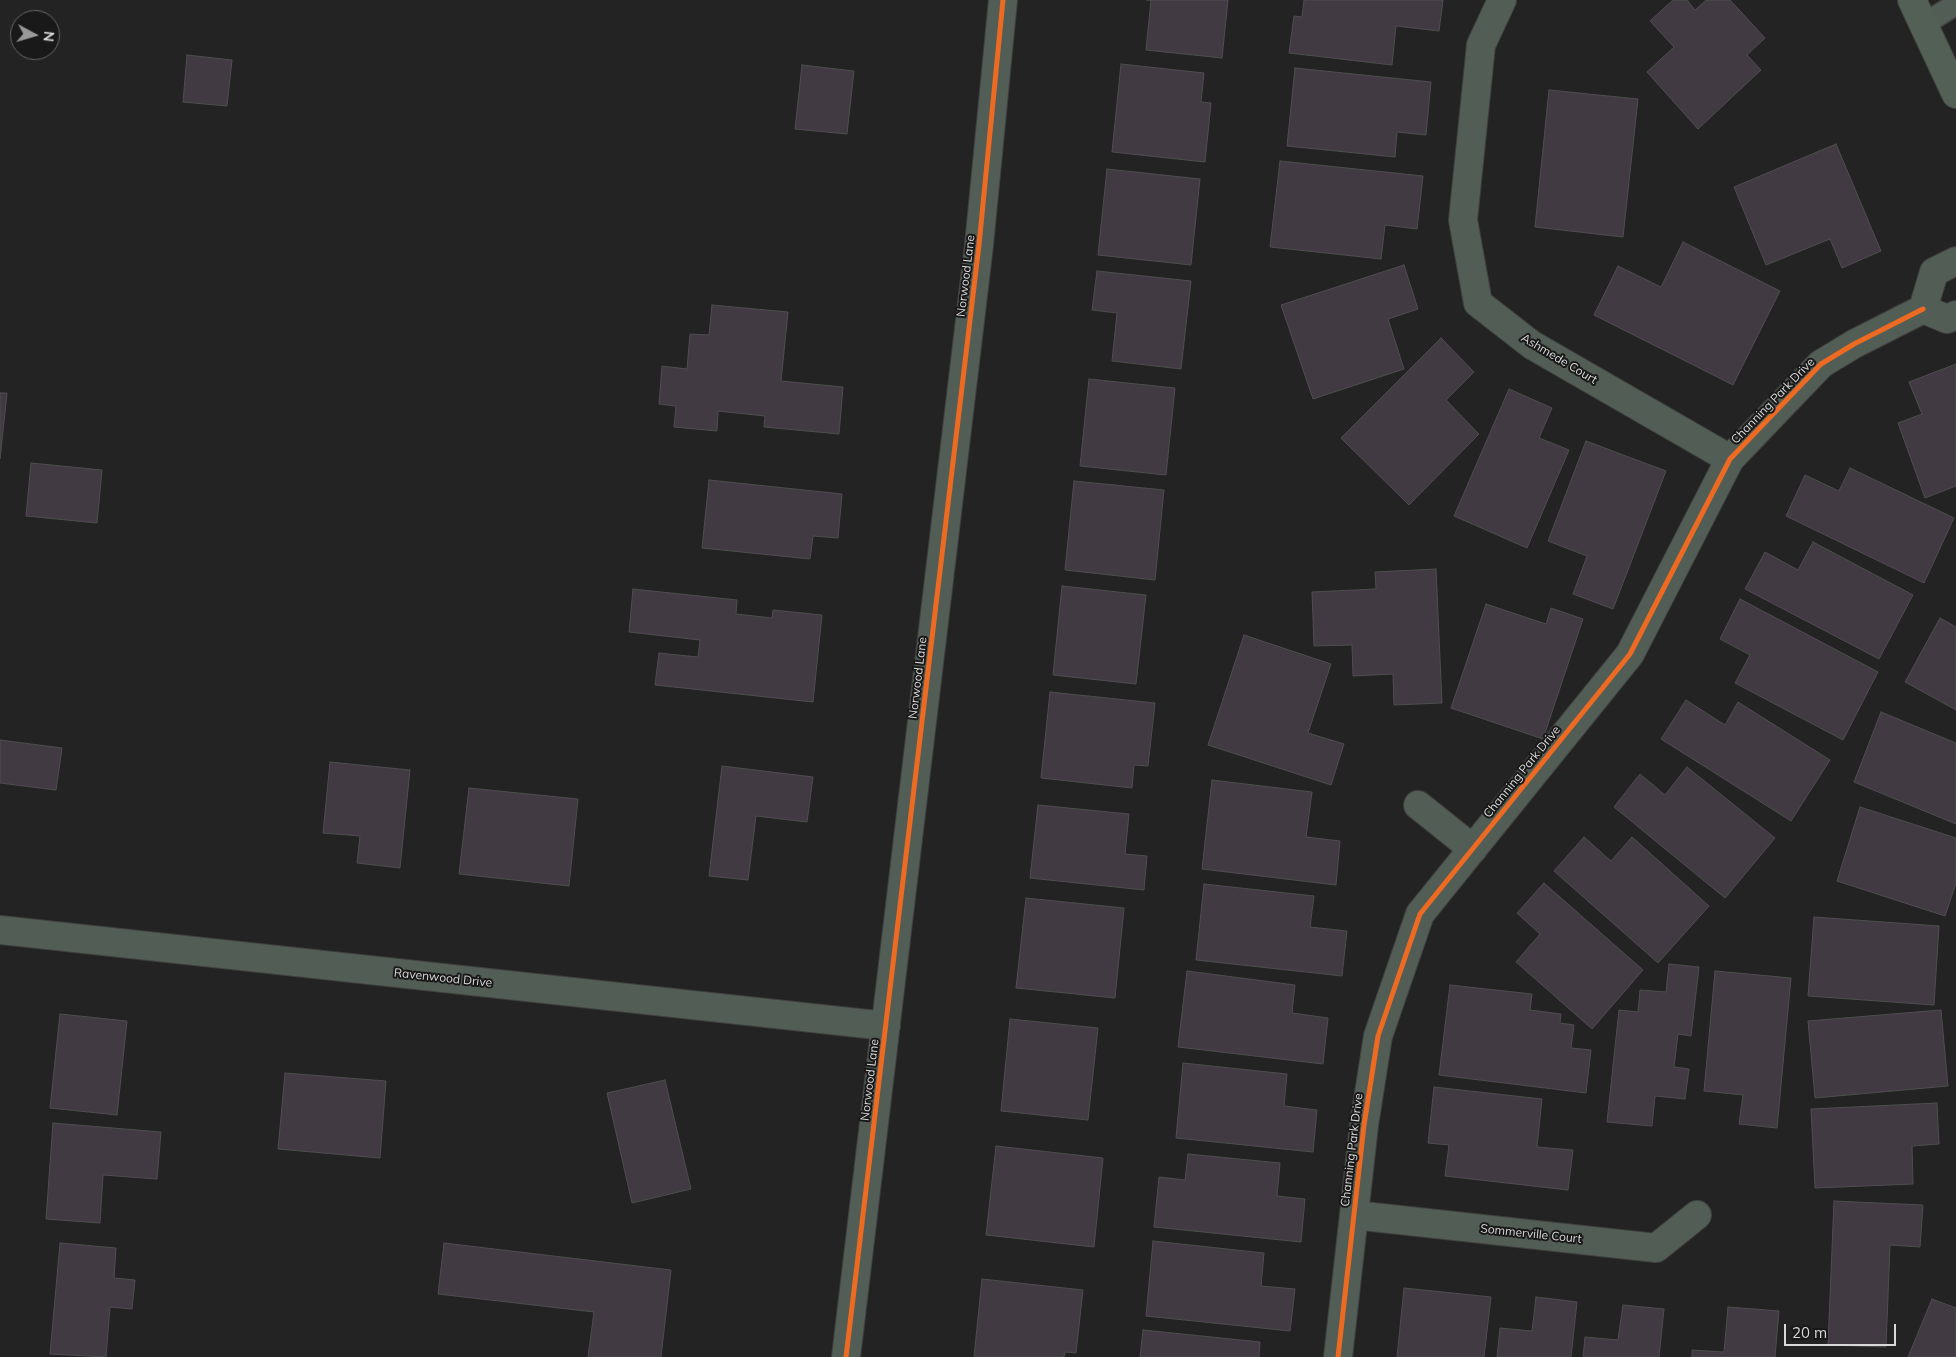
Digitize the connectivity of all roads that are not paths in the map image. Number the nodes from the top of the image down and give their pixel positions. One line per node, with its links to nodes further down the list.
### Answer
1 (1003, 0): 14 (street, Norwood Lane)
2 (1502, 0): 10 (street, Ashmede Court)
3 (1912, 0): 5 (main road)
4 (1956, 4): 5 (lane)
5 (1923, 25): 6 (main road)
6 (1956, 94)
7 (1956, 261): 8 (street)
8 (1924, 309): 9 (street); 10 (street, Channing Park Drive)
9 (1956, 315)
10 (1730, 459): 12 (street, Channing Park Drive)
11 (1418, 805): 12 (street)
12 (1473, 849): 15 (street, Channing Park Drive)
13 (0, 930): 14 (street, Ravenwood Drive)
14 (886, 1026): 17 (street, Norwood Lane)
15 (1354, 1215): 16 (street, Sommerville Court); 18 (street, Channing Park Drive)
16 (1697, 1215)
17 (846, 1357)
18 (1338, 1357)

